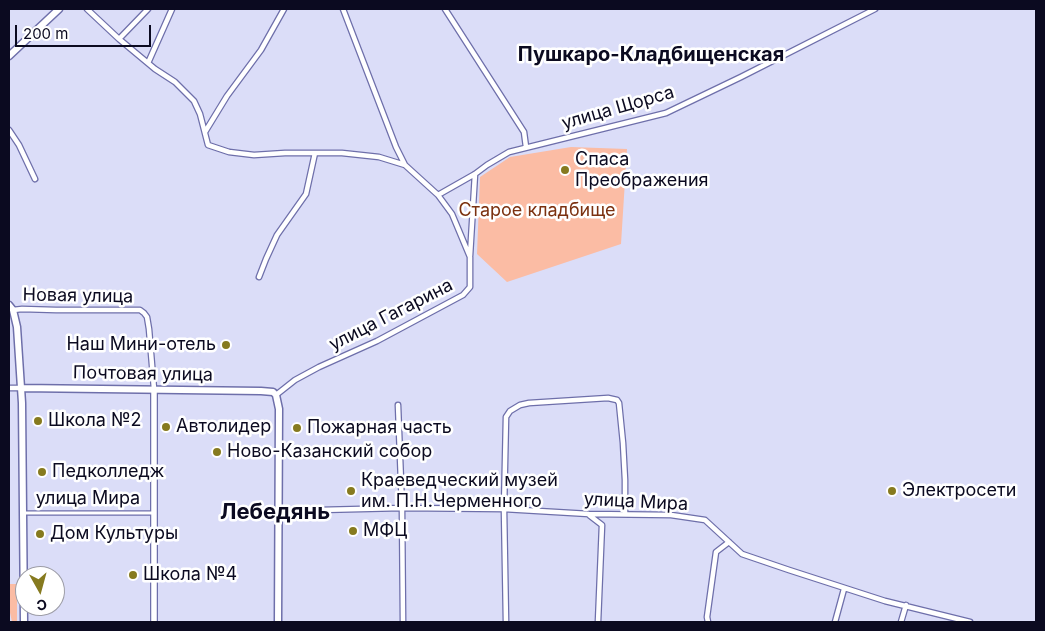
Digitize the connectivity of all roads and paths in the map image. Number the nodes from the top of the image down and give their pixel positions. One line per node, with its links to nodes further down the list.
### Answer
1 (59, 9): 10 (main road)
2 (87, 9): 9 (street, улица Гагарина)
3 (148, 9): 9 (street)
4 (172, 9): 11 (street)
5 (284, 9): 13 (street)
6 (342, 9): 16 (street)
7 (445, 9): 14 (street)
8 (875, 9): 14 (street, улица Щорса)
9 (119, 39): 11 (street, улица Гагарина)
10 (9, 56)
11 (148, 63): 13 (street, улица Гагарина)
12 (9, 130): 18 (street)
13 (205, 132): 15 (street, улица Гагарина)
14 (526, 147): 17 (street, улица Щорса)
15 (316, 153): 16 (street, улица Гагарина); 21 (street)
16 (405, 165): 19 (street, улица Гагарина)
17 (475, 174): 19 (street, улица Щорса); 20 (street)
18 (35, 179)
19 (438, 196): 20 (street, улица Гагарина)
20 (470, 257): 26 (street, улица Гагарина)
21 (259, 277)
22 (11, 308): 24 (main road); 25 (street, Новая улица)
23 (9, 388): 24 (street, Почтовая улица)
24 (21, 388): 25 (main road, Почтовая улица); 32 (main road)
25 (154, 389): 26 (main road, Почтовая улица); 31 (street)
26 (276, 395): 30 (main road)
27 (398, 405): 28 (street)
28 (402, 508): 29 (street, улица Мира); 30 (street, улица Мира); 41 (street)
29 (504, 509): 33 (street, улица Мира); 34 (street); 42 (street)
30 (278, 511): 40 (main road)
31 (153, 513): 32 (street, улица Мира); 39 (street)
32 (23, 514): 38 (main road)
33 (589, 514): 34 (street, улица Мира); 43 (street)
34 (625, 514): 35 (street, улица Мира)
35 (729, 542): 36 (street, улица Мира); 44 (street)
36 (844, 589): 37 (street, улица Мира); 45 (street)
37 (906, 605): 46 (street); 47 (street, улица Мира)
38 (24, 622)
39 (154, 622)
40 (278, 622)
41 (403, 622)
42 (506, 622)
43 (598, 622)
44 (708, 622)
45 (836, 622)
46 (901, 622)
47 (970, 622)

